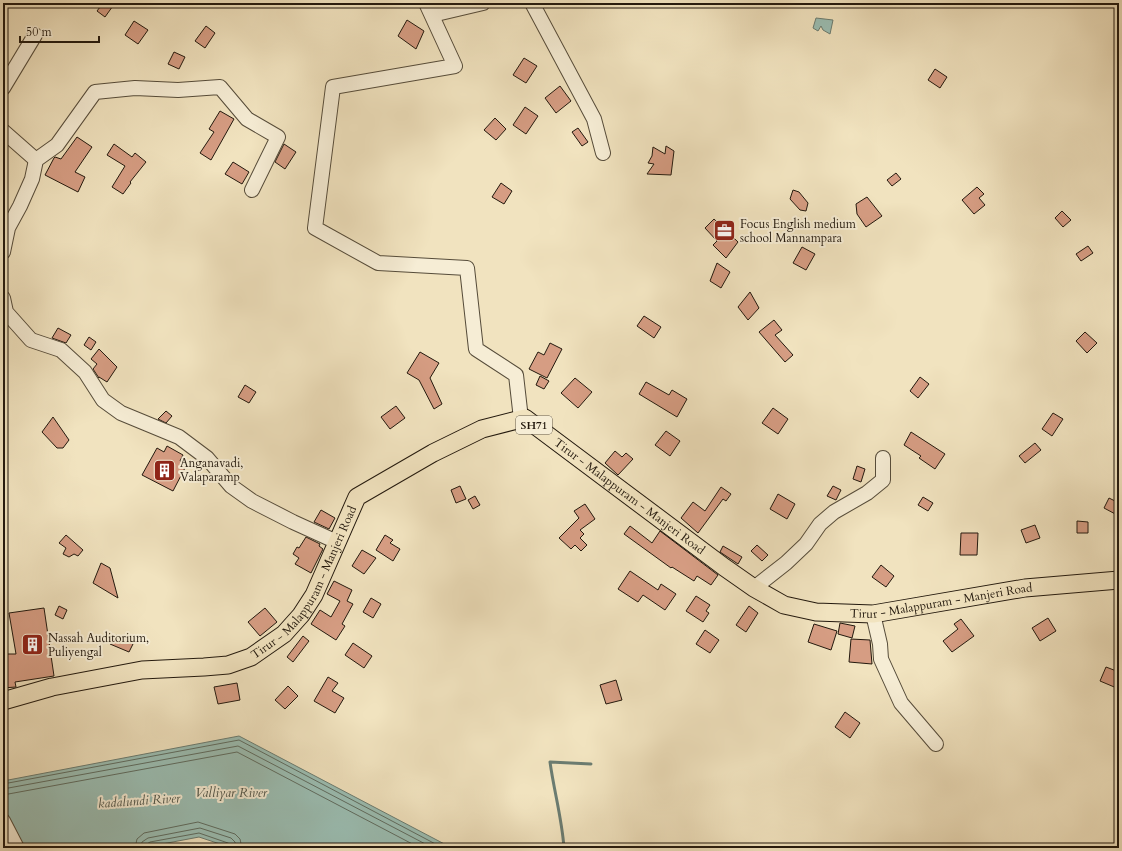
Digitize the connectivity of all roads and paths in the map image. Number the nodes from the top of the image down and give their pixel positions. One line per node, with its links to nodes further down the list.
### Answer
1 (483, 3): 3 (street)
2 (532, 3): 7 (street)
3 (429, 9): 12 (street)
4 (35, 36): 5 (street)
5 (3, 88)
6 (3, 131): 8 (street)
7 (603, 153)
8 (36, 160): 9 (street); 10 (street)
9 (252, 190)
10 (3, 252)
11 (3, 298): 14 (street)
12 (521, 419): 14 (main road, Tirur - Malappuram - Manjeri Road / SH71); 16 (main road, Tirur - Malappuram - Manjeri Road / SH71)
13 (883, 458): 16 (street)
14 (337, 542): 18 (main road, Tirur - Malappuram - Manjeri Road / SH71)
15 (1119, 580): 17 (main road, Tirur - Malappuram - Manjeri Road / SH71)
16 (754, 588): 17 (main road, Tirur - Malappuram - Manjeri Road / SH71)
17 (873, 614): 19 (street)
18 (3, 701)
19 (936, 744)
20 (3, 821): 21 (street)
21 (17, 848)

